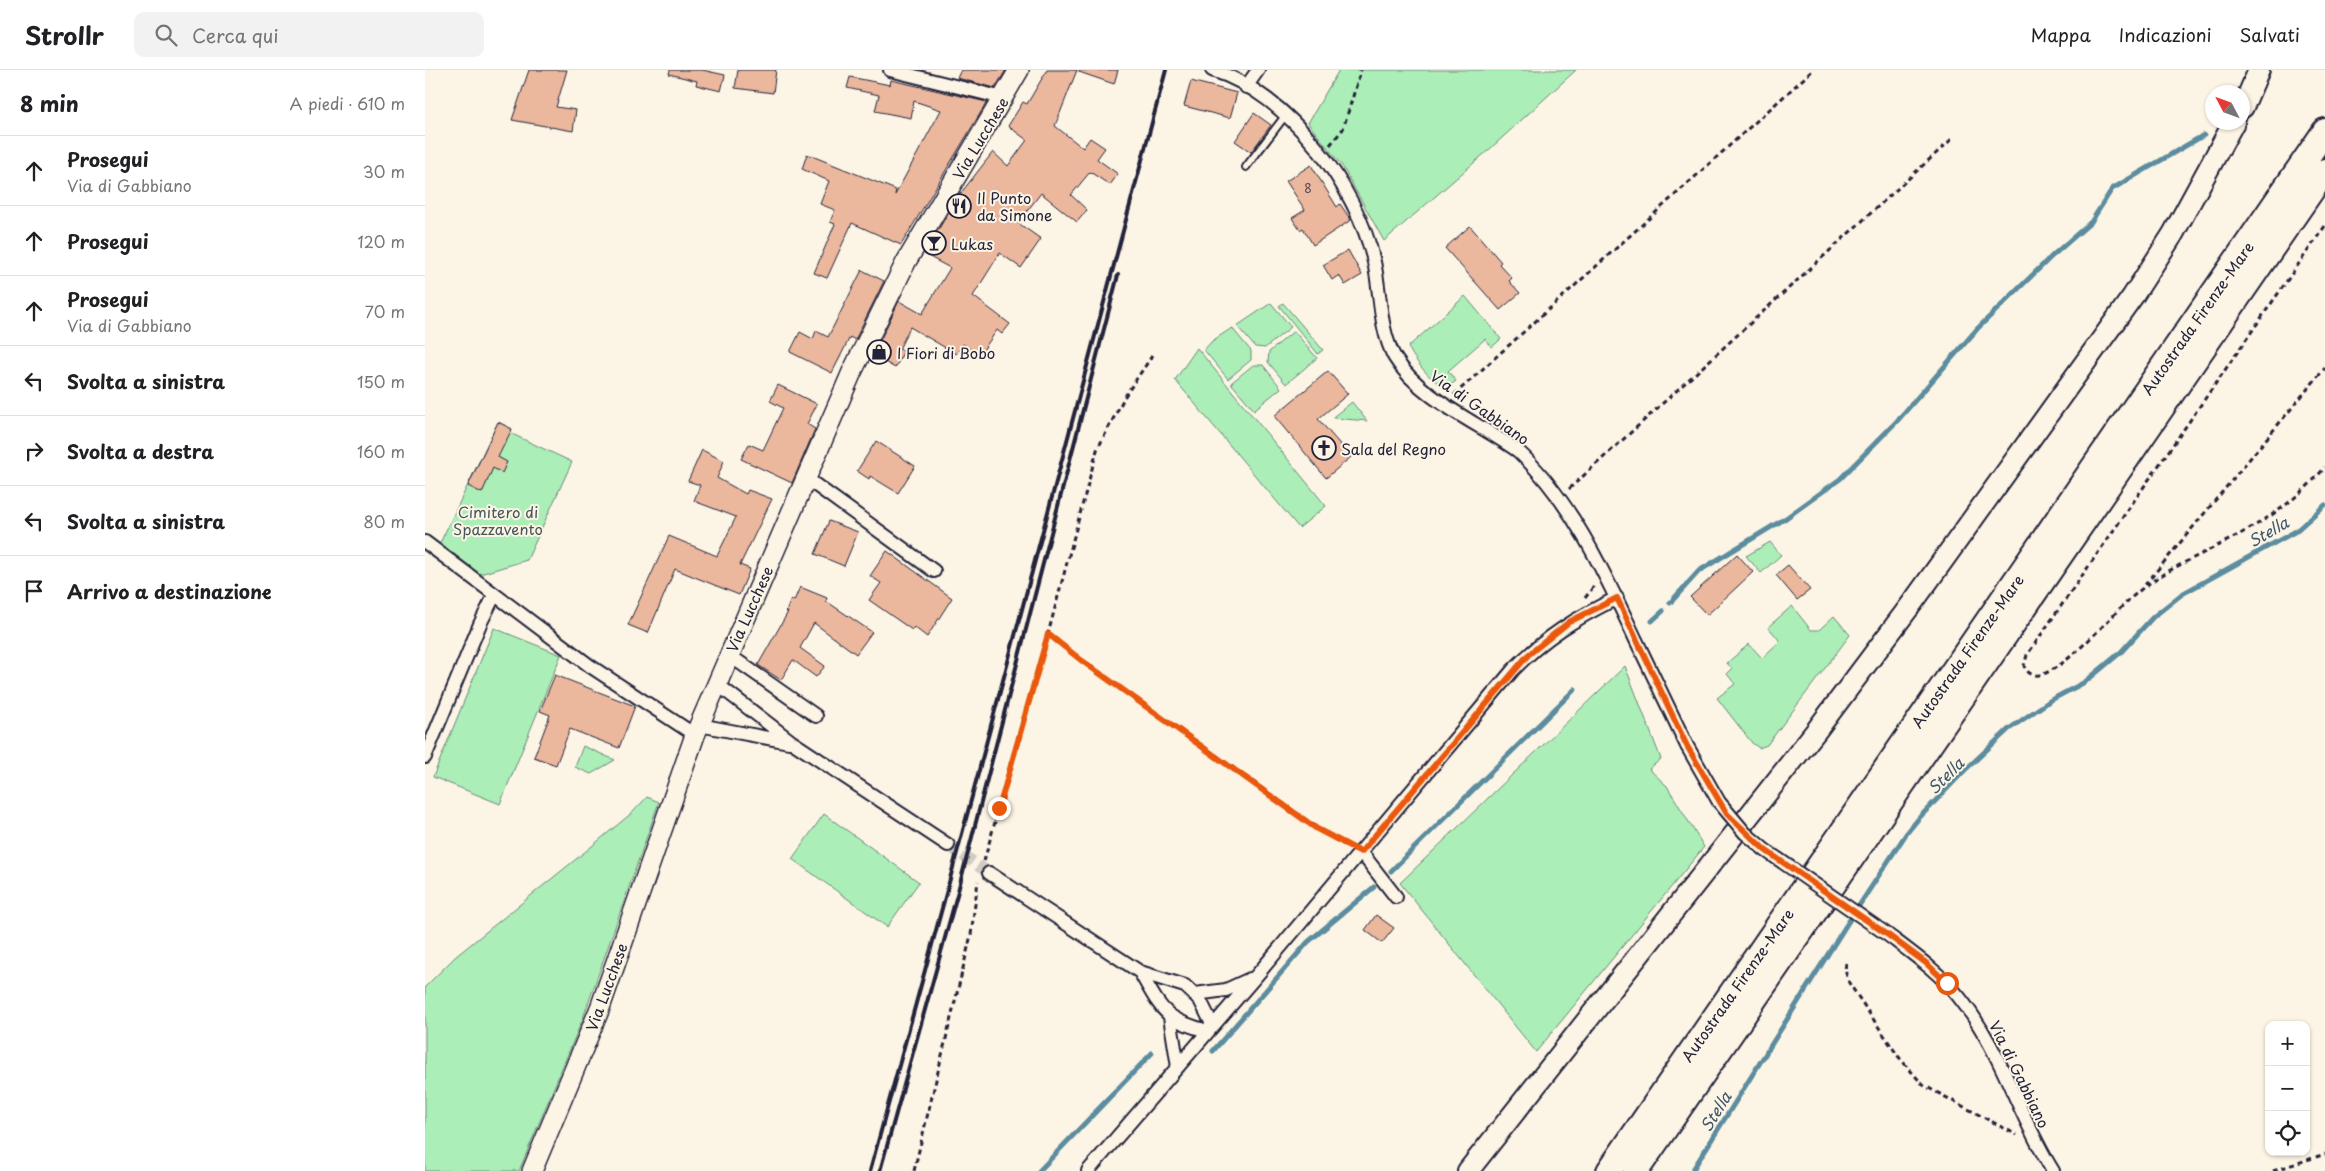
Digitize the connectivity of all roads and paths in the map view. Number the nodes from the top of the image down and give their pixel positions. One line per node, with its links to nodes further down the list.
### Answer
1 (889, 70): 10 (street)
2 (1019, 70): 10 (street, Via Lucchese)
3 (1212, 70): 8 (street, Via di Gabbiano)
4 (1258, 70): 8 (street)
5 (1361, 70): 15 (path)
6 (1813, 70): 21 (path)
7 (2259, 70): 9 (main road)
8 (1246, 87): 11 (street, Via di Gabbiano)
9 (2250, 91)
10 (1003, 98): 23 (street, Via Lucchese)
11 (1285, 116): 15 (street, Via di Gabbiano); 16 (lane)
12 (2230, 130): 56 (main road)
13 (2325, 132): 57 (highway, Autostrada Firenze-Mare)
14 (1954, 137): 24 (path)
15 (1321, 151): 21 (street, Via di Gabbiano)
16 (1247, 167)
17 (2325, 171): 58 (highway, Autostrada Firenze-Mare)
18 (2325, 226): 28 (path)
19 (1154, 353): 32 (path)
20 (2325, 368): 28 (path)
21 (1445, 404): 24 (street, Via di Gabbiano)
22 (2325, 467): 28 (path)
23 (806, 478): 27 (street); 33 (street, Via Lucchese)
24 (1559, 498): 26 (street, Via di Gabbiano)
25 (425, 542): 29 (street)
26 (1599, 566): 30 (street, Via di Gabbiano); 31 (path)
27 (933, 571)
28 (2140, 590)
29 (494, 596): 36 (street); 38 (street)
30 (1617, 598): 40 (street); 51 (street, Via di Gabbiano, bridge)
31 (1579, 604)
32 (1048, 634): 40 (path); 42 (path)
33 (729, 655): 34 (street, Via Lucchese); 35 (street)
34 (717, 684): 36 (street, Via Lucchese); 37 (street)
35 (816, 716)
36 (697, 730): 37 (street); 53 (street, Via Lucchese)
37 (792, 742): 39 (street)
38 (425, 757)
39 (948, 845)
40 (1355, 846): 41 (path); 43 (street); 46 (street)
41 (1344, 854)
42 (984, 871): 45 (street); 54 (path)
43 (1396, 897)
44 (1846, 962): 51 (path)
45 (1140, 972): 47 (street); 48 (street)
46 (1257, 975): 47 (street); 49 (street)
47 (1195, 994): 49 (street)
48 (1170, 1017): 49 (street); 50 (street)
49 (1211, 1029): 50 (street)
50 (1178, 1067): 55 (street)
51 (2036, 1144): 59 (street, Via di Gabbiano)
52 (2325, 1154): 60 (path)
53 (532, 1171)
54 (914, 1171)
55 (1088, 1171)
56 (1468, 1171)
57 (1609, 1171)
58 (1636, 1171)
59 (2053, 1171)
60 (2273, 1171)

